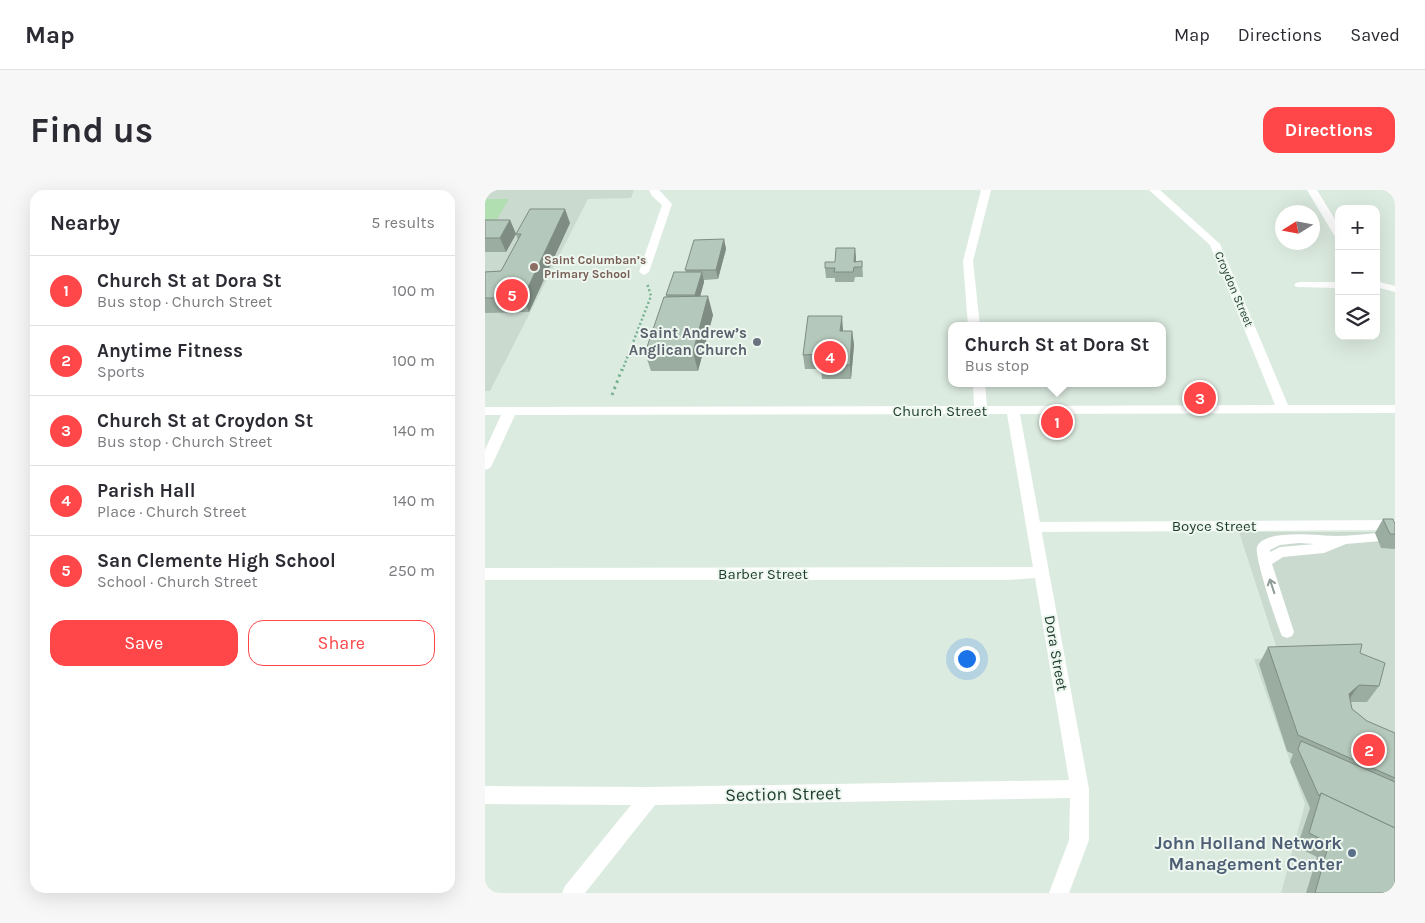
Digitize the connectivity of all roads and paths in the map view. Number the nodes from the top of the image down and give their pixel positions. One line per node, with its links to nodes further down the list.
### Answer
1 (654, 190): 6 (street)
2 (986, 190): 11 (street)
3 (1155, 190): 16 (street, Croydon Street)
4 (1313, 190): 5 (street)
5 (1335, 228)
6 (644, 272): 13 (path)
7 (1335, 284): 8 (street)
8 (1300, 285)
9 (1380, 285): 10 (street)
10 (1395, 289)
11 (974, 322)
12 (979, 387): 17 (street)
13 (612, 395)
14 (1395, 409): 16 (street, Church Street)
15 (1013, 410): 16 (street, Church Street); 17 (street, Church Street); 22 (street, Dora Street)
16 (1284, 410)
17 (981, 411): 19 (street, Church Street)
18 (485, 412): 19 (street, Church Street)
19 (510, 412): 20 (street)
20 (485, 465)
21 (1395, 525): 22 (lane, Boyce Street)
22 (1033, 527): 24 (street, Dora Street)
23 (1377, 538): 26 (lane, one-way to 23)
24 (1042, 572): 25 (street, Barber Street); 27 (street, Dora Street)
25 (485, 574)
26 (1287, 632)
27 (1080, 789): 29 (street, Section Street); 31 (street, Dora Street)
28 (485, 795): 29 (street, Section Street)
29 (650, 796): 30 (street)
30 (572, 893)
31 (1059, 893)

